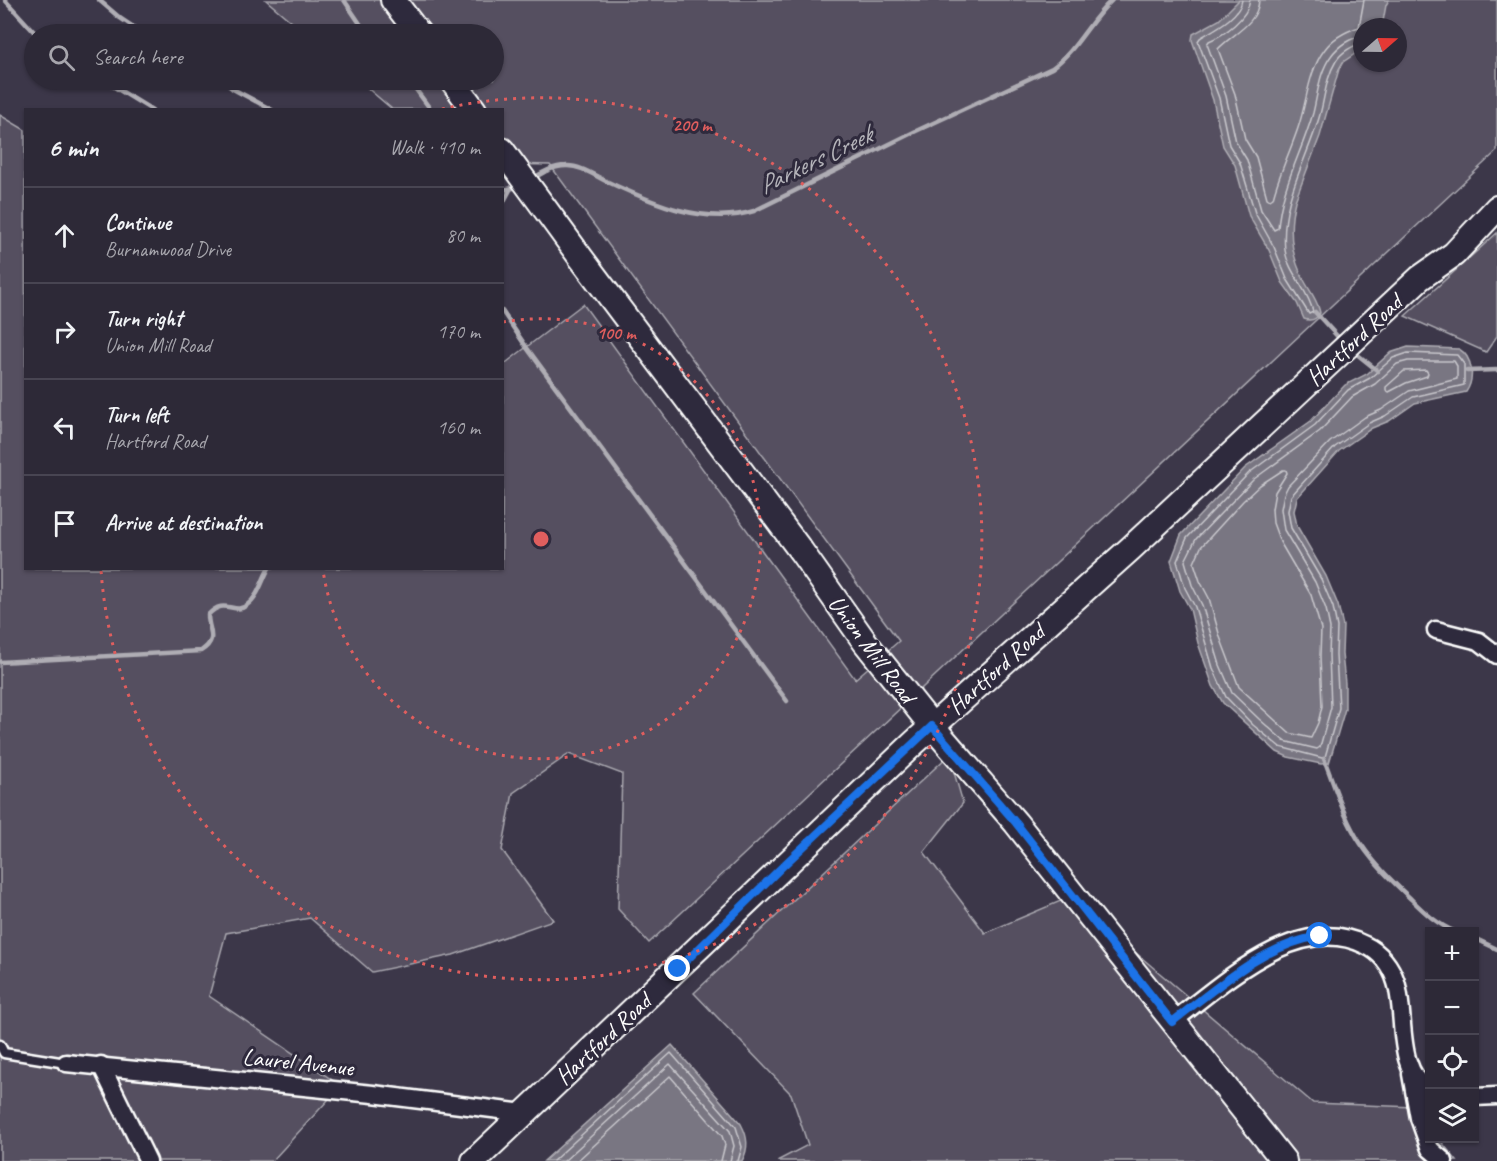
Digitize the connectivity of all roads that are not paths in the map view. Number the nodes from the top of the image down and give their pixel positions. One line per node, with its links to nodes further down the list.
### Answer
1 (393, 0): 2 (street)
2 (411, 24)
3 (459, 90): 4 (street)
4 (473, 108)
5 (504, 153): 9 (street, Union Mill Road)
6 (1497, 208): 9 (street, Hartford Road)
7 (1436, 630): 8 (street)
8 (1497, 655)
9 (932, 726): 10 (street, Union Mill Road); 18 (street, Hartford Road)
10 (1172, 1022): 14 (street); 21 (street, Union Mill Road)
11 (0, 1045): 12 (lane)
12 (66, 1063): 13 (street, Laurel Avenue)
13 (101, 1065): 18 (street, Laurel Avenue); 19 (street)
14 (1410, 1067): 15 (street); 22 (street)
15 (1425, 1089)
16 (1497, 1096): 17 (street)
17 (1479, 1097)
18 (524, 1113): 20 (street, Hartford Road)
19 (148, 1161)
20 (474, 1161)
21 (1284, 1161)
22 (1444, 1161)

